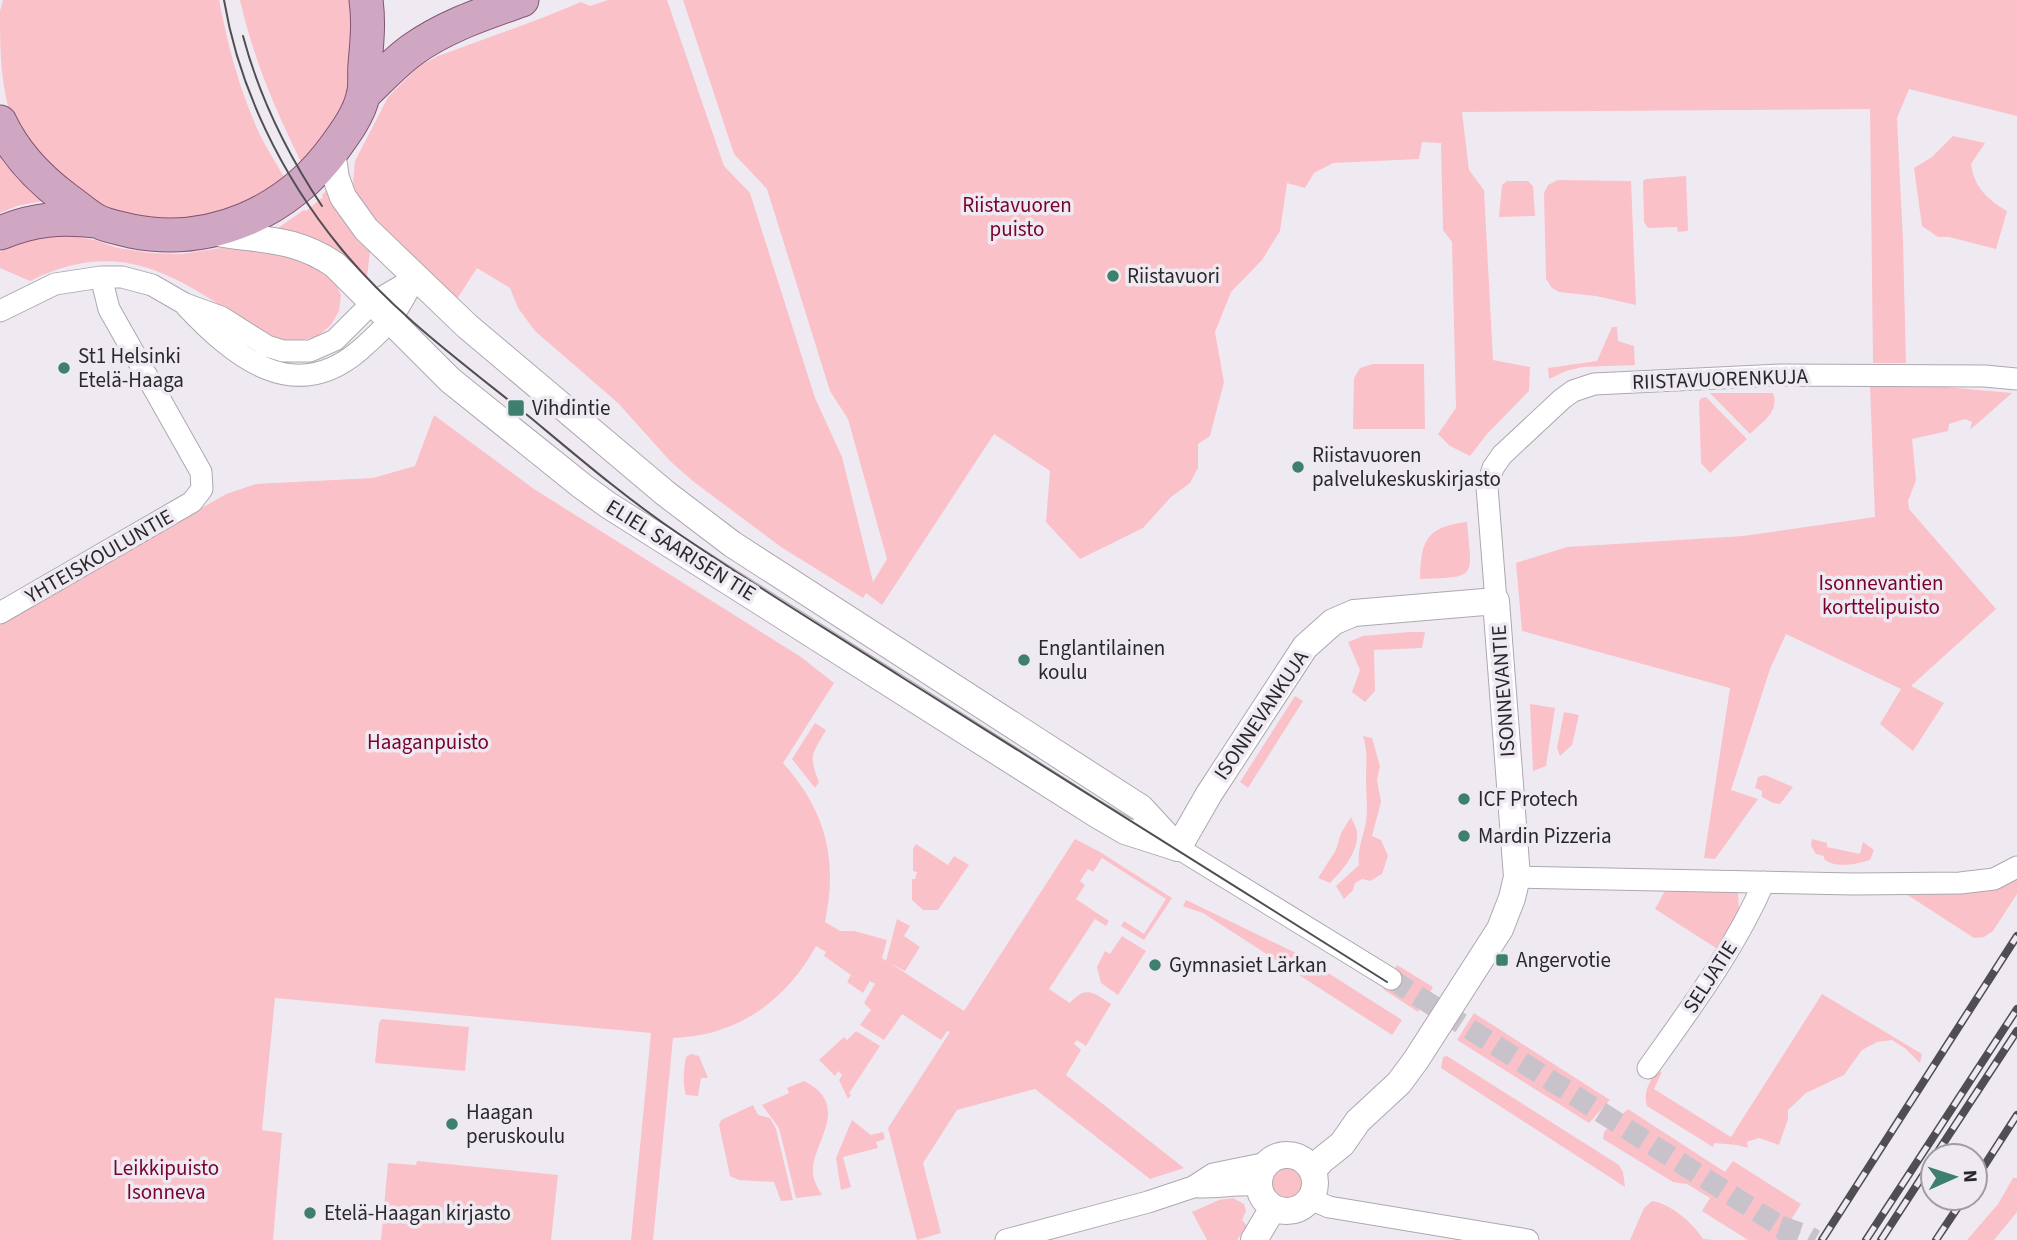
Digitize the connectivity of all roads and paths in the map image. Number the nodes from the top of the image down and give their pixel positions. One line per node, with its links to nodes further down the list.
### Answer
1 (366, 0): 3 (main road)
2 (522, 0): 3 (main road)
3 (363, 96): 5 (main road)
4 (0, 122): 6 (main road)
5 (332, 152): 7 (main road); 10 (street, ELIEL SAARISEN TIE)
6 (97, 221): 7 (main road); 8 (main road)
7 (211, 232): 12 (street, ELIEL SAARISEN TIE)
8 (0, 233)
9 (100, 277): 11 (street); 12 (street); 16 (street, YHTEISKOULUNTIE)
10 (415, 278): 12 (street); 17 (street, ELIEL SAARISEN TIE)
11 (0, 311)
12 (381, 312): 17 (street, ELIEL SAARISEN TIE)
13 (2017, 379): 14 (street, RIISTAVUORENKUJA)
14 (1488, 504): 15 (street, ISONNEVANTIE)
15 (1496, 601): 17 (street, ISONNEVANKUJA); 19 (street, ISONNEVANTIE)
16 (0, 613)
17 (1178, 848): 21 (street, ELIEL SAARISEN TIE)
18 (2017, 867): 20 (street)
19 (1517, 877): 20 (street); 23 (street, ISONNEVANTIE)
20 (1764, 882): 22 (street, SELJATIE)
21 (1391, 979)
22 (1648, 1068)
23 (1358, 1121): 24 (street, ISONNEVANTIE); 25 (street, ISONNEVANTIE)
24 (1272, 1168): 25 (street); 27 (street); 28 (street, ISONNEVANTIE)
25 (1312, 1171): 26 (street)
26 (1310, 1199): 27 (street); 30 (street)
27 (1273, 1208): 29 (street)
28 (1006, 1240)
29 (1254, 1240)
30 (1528, 1240)

